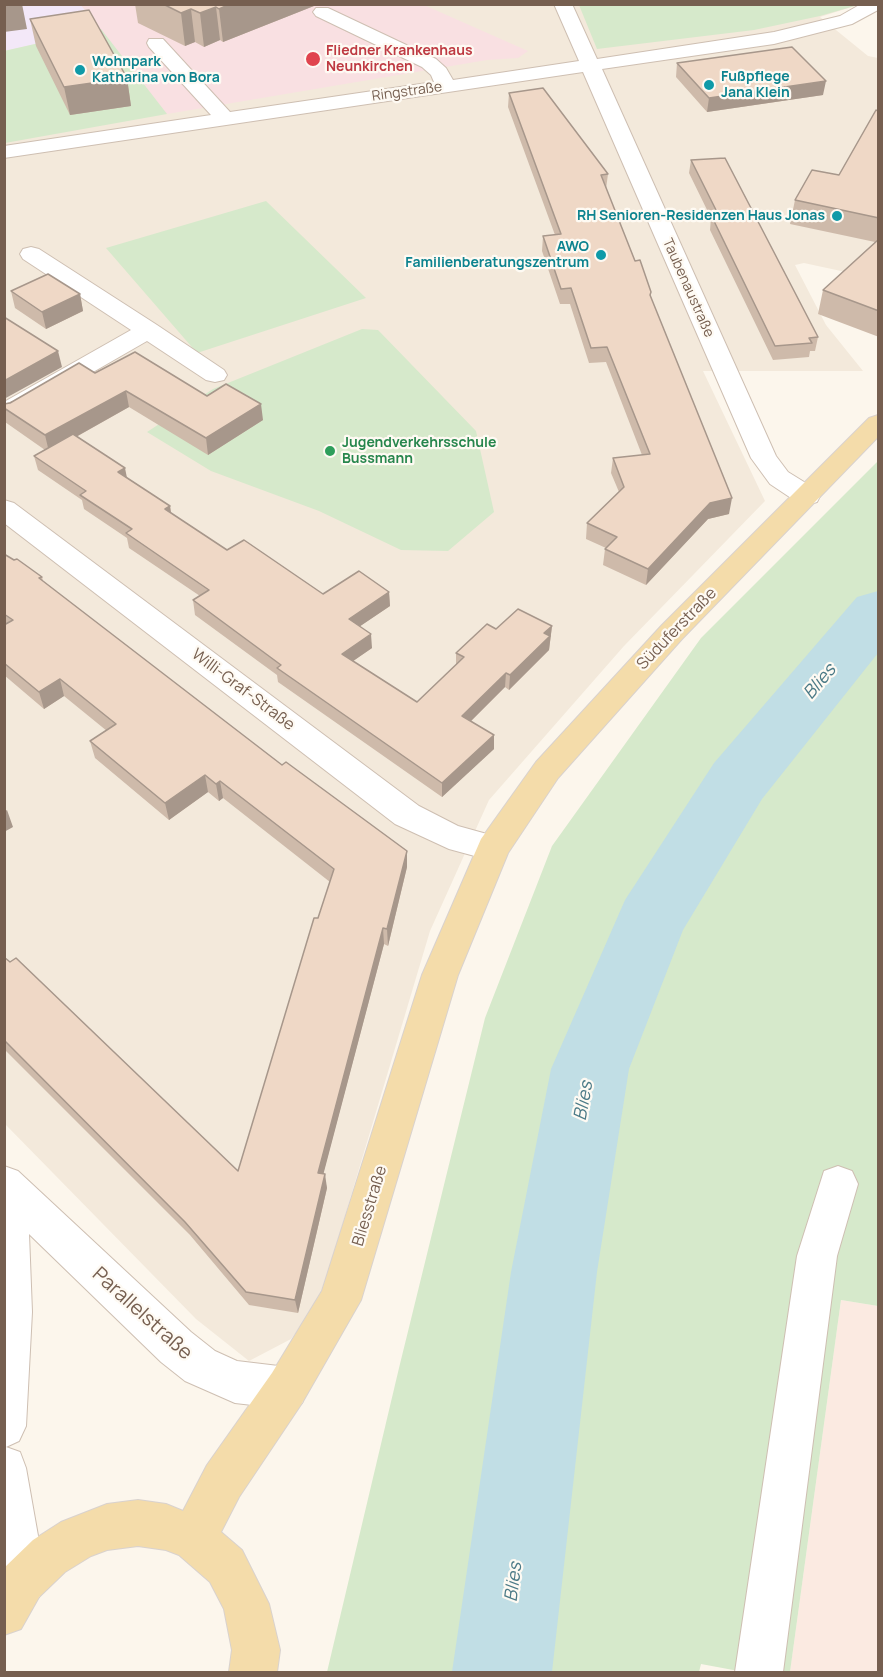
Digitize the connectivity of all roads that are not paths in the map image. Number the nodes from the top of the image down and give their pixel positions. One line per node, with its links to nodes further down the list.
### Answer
1 (563, 4): 5 (street, Taubenaustraße)
2 (876, 4): 5 (street, Ringstraße)
3 (322, 12): 6 (street)
4 (156, 43): 7 (street)
5 (589, 65): 6 (street, Ringstraße); 14 (street, Taubenaustraße)
6 (446, 86): 7 (street, Ringstraße)
7 (225, 119): 8 (street, Ringstraße)
8 (4, 152)
9 (31, 255): 10 (street)
10 (149, 330): 11 (street); 12 (street)
11 (215, 375)
12 (4, 413)
13 (879, 423): 14 (main road, Süduferstraße)
14 (807, 496): 16 (main road, Süduferstraße)
15 (4, 510): 16 (street, Willi-Graf-Straße)
16 (493, 848): 19 (main road, Bliesstraße)
17 (838, 1184): 25 (street)
18 (12, 1191): 19 (street, Parallelstraße); 20 (street, Parallelstraße)
19 (287, 1388): 22 (main road, Bliesstraße)
20 (4, 1426)
21 (4, 1468): 23 (street)
22 (194, 1538): 23 (main road); 24 (main road)
23 (14, 1596)
24 (253, 1672)
25 (759, 1672)

